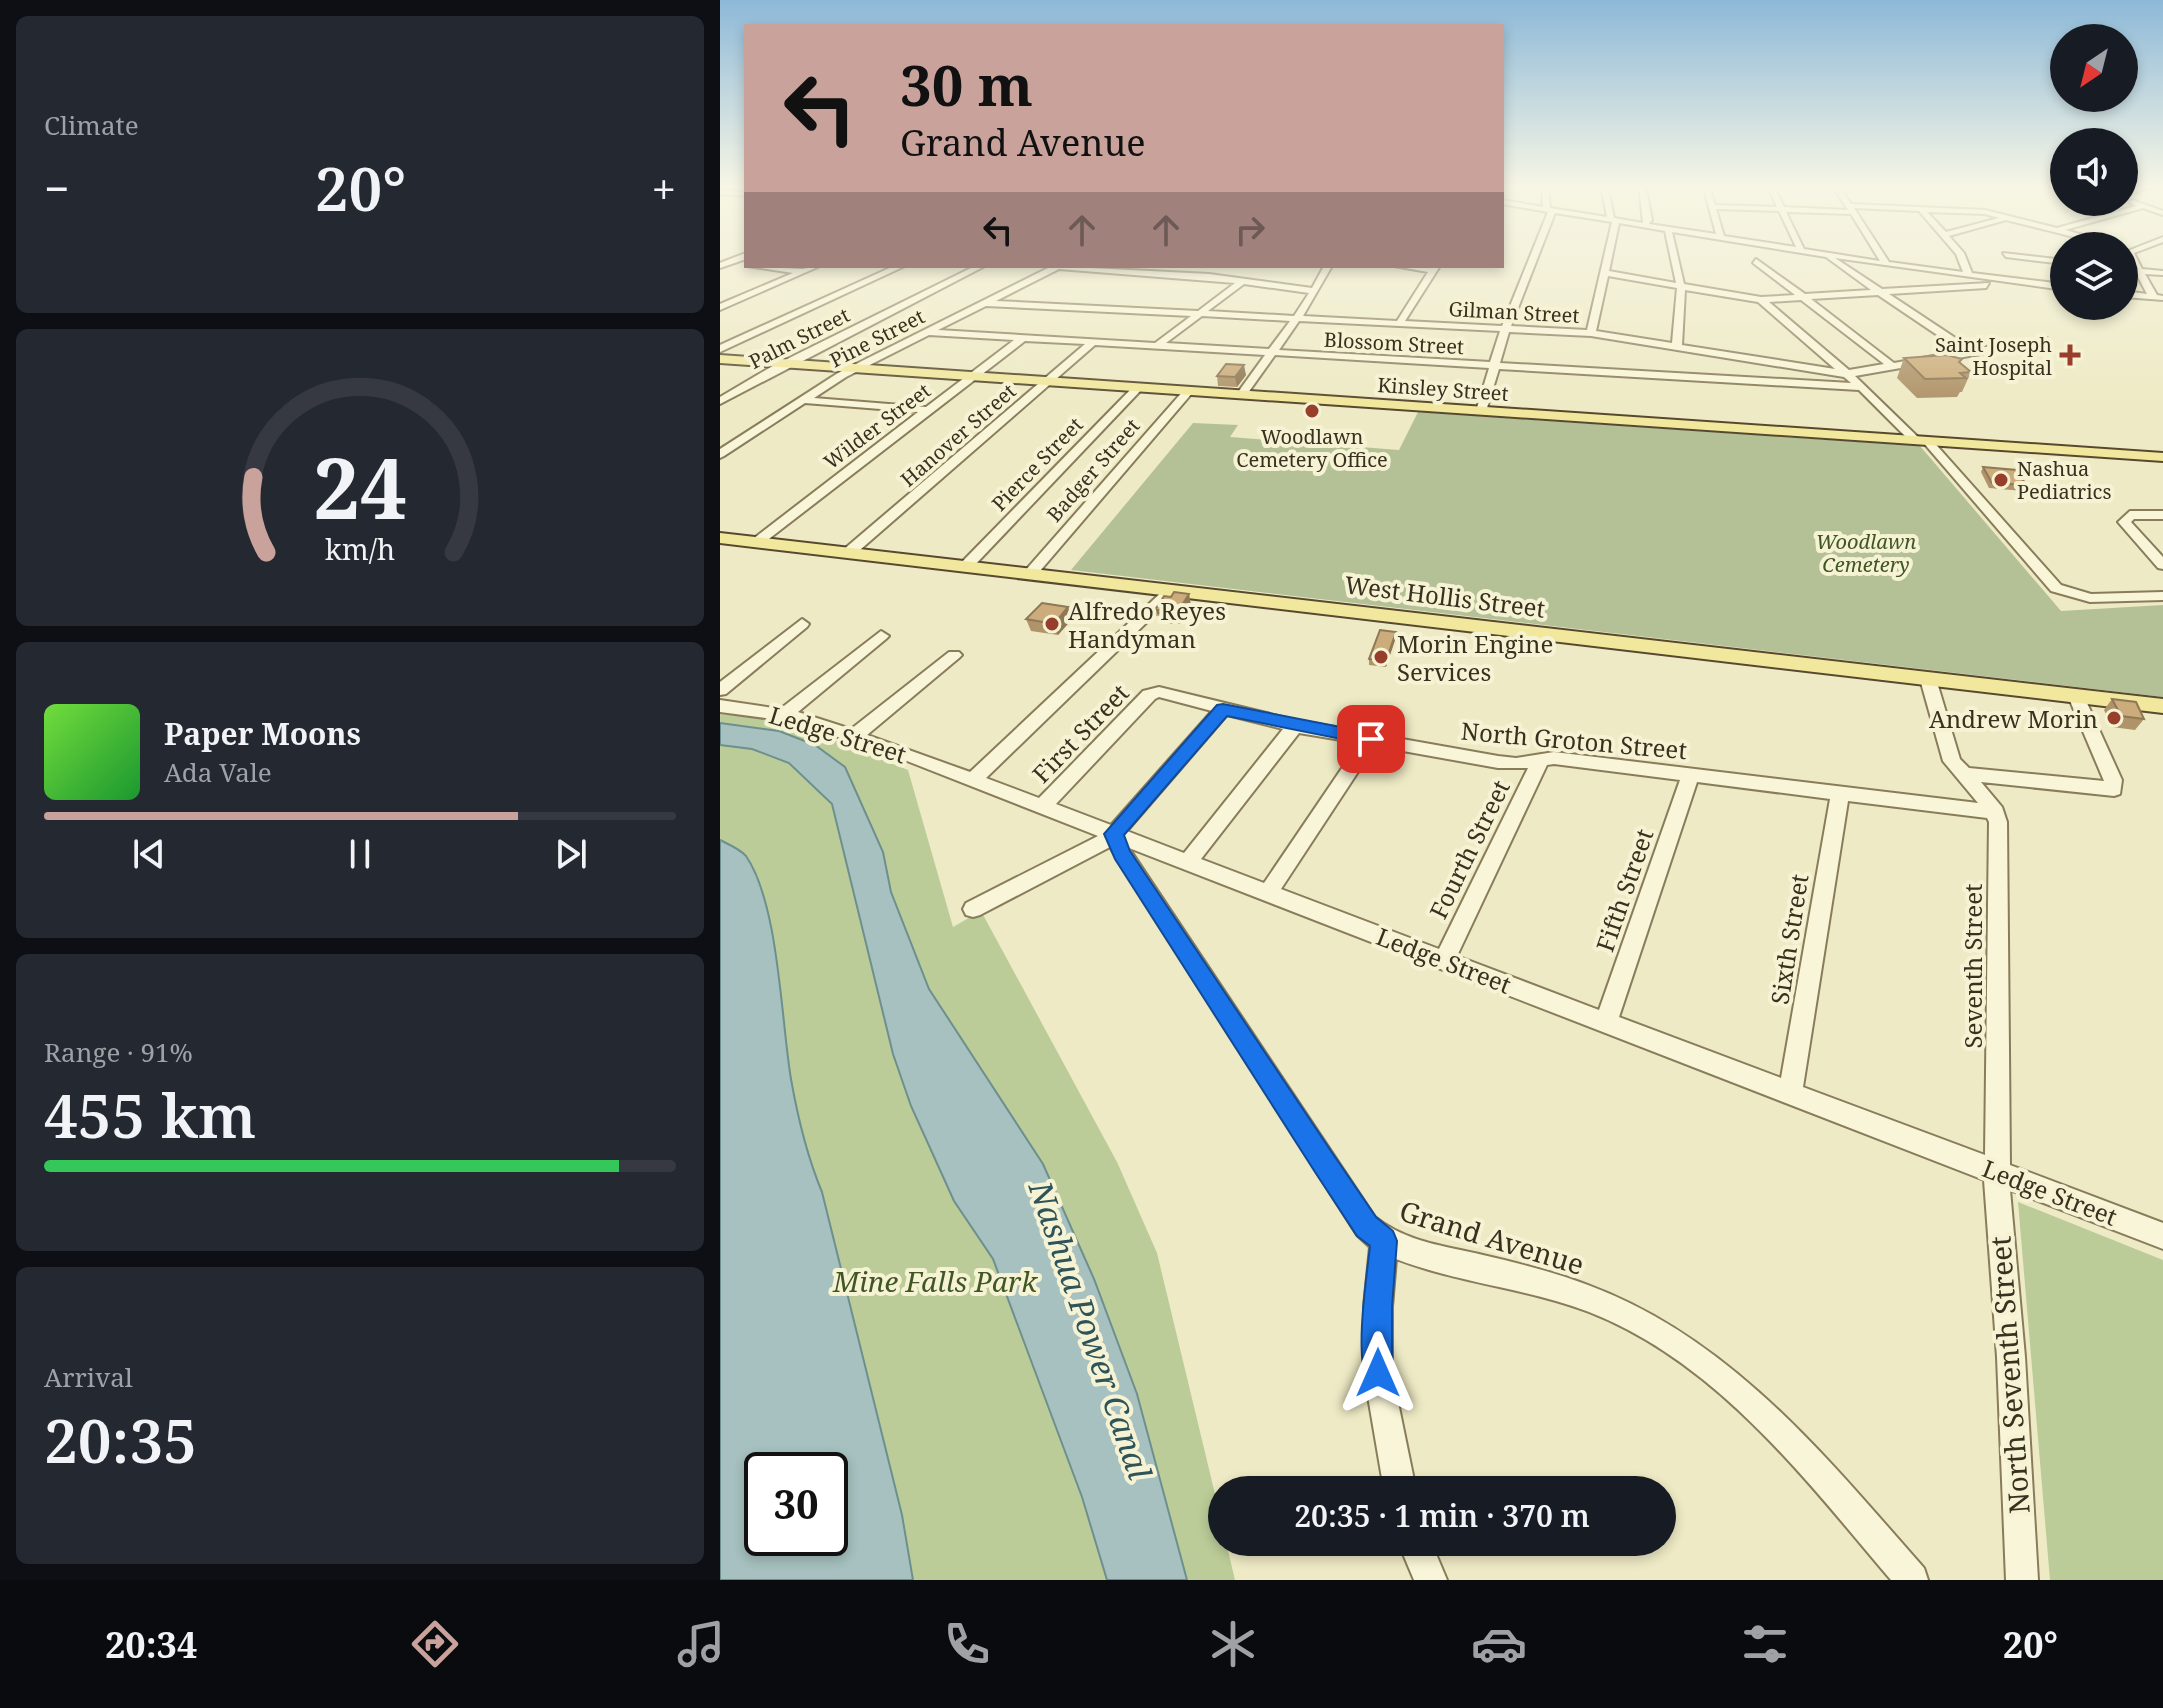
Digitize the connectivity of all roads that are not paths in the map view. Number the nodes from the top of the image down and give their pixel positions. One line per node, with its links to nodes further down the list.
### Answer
1 (1531, 259): 40 (street)
2 (1607, 259): 22 (street)
3 (1675, 259): 28 (street)
4 (1831, 259): 30 (street)
5 (1852, 259): 9 (street)
6 (1884, 259): 9 (street)
7 (1962, 259): 24 (street)
8 (1756, 261): 32 (street)
9 (1885, 264): 24 (street)
10 (724, 265): 11 (street)
11 (744, 266)
12 (766, 268): 21 (street)
13 (812, 268): 21 (street)
14 (897, 268): 48 (street)
15 (977, 268): 52 (street, Palm Street)
16 (1054, 268): 35 (street, Pine Street)
17 (1083, 268): 26 (street)
18 (1327, 268): 29 (street)
19 (1435, 268): 39 (street)
20 (2138, 271): 23 (street); 33 (street)
21 (803, 272): 36 (street)
22 (1604, 273): 28 (street); 42 (street)
23 (2163, 273)
24 (1969, 275): 25 (street)
25 (2012, 280): 27 (street); 30 (street)
26 (1243, 281): 29 (street); 37 (street)
27 (2050, 285)
28 (1681, 288): 34 (street); 46 (street)
29 (1314, 291): 38 (street)
30 (1880, 293): 32 (street); 49 (street)
31 (2138, 296): 33 (street)
32 (1803, 298): 34 (street); 53 (street)
33 (2159, 298)
34 (1761, 300): 56 (street)
35 (985, 303): 37 (street, Gilman Street); 41 (street, Pine Street)
36 (720, 307)
37 (1199, 314): 38 (street, Gilman Street); 47 (street)
38 (1296, 318): 39 (street, Gilman Street); 50 (street)
39 (1399, 324): 40 (street, Gilman Street)
40 (1505, 330): 42 (street, Gilman Street); 54 (street)
41 (925, 332): 43 (street, Blossom Street); 55 (street, Pine Street)
42 (1591, 333): 46 (street, Gilman Street)
43 (1021, 339): 45 (street, Blossom Street); 57 (street, Wilder Street)
44 (2044, 340): 49 (street)
45 (1092, 343): 47 (street, Blossom Street); 58 (street, Hanover Street)
46 (1677, 346): 56 (street, Gilman Street)
47 (1155, 347): 50 (street, Blossom Street)
48 (720, 349)
49 (1969, 352): 53 (street)
50 (1271, 354): 54 (street, Blossom Street); 64 (street)
51 (720, 359): 52 (main road, Kinsley Street)
52 (786, 363): 55 (main road, Kinsley Street); 62 (street, Palm Street)
53 (1892, 366): 56 (street)
54 (1494, 367): 59 (street, Blossom Street); 68 (street)
55 (854, 368): 57 (main road, Kinsley Street); 65 (street, Pine Street)
56 (1846, 374): 59 (street)
57 (971, 377): 58 (main road, Kinsley Street); 67 (street, Wilder Street)
58 (1047, 381): 60 (main road, Kinsley Street); 75 (street, Hanover Street)
59 (1862, 387): 69 (street)
60 (1138, 388): 63 (main road, Kinsley Street); 77 (street, Pierce Street)
61 (720, 389): 62 (street)
62 (738, 390): 66 (street, Palm Street)
63 (1188, 392): 64 (main road, Kinsley Street); 78 (street, Badger Street)
64 (1241, 395): 68 (main road, Kinsley Street)
65 (803, 400): 67 (street); 70 (street, Pine Street)
66 (720, 401)
67 (928, 410): 74 (street, Wilder Street)
68 (1481, 411): 69 (main road, Kinsley Street)
69 (1922, 441): 71 (main road, Kinsley Street); 80 (street)
70 (720, 454)
71 (2163, 457)
72 (2163, 515): 76 (street)
73 (720, 538): 74 (main road, West Hollis Street)
74 (756, 542): 75 (main road, West Hollis Street)
75 (848, 553): 77 (main road, West Hollis Street)
76 (2163, 565)
77 (965, 567): 78 (main road, West Hollis Street)
78 (1029, 575): 79 (main road, West Hollis Street)
79 (1172, 590): 84 (main road, West Hollis Street); 98 (street)
80 (2163, 596)
81 (802, 624): 85 (street)
82 (881, 636): 91 (street)
83 (954, 655): 93 (street)
84 (1928, 679): 87 (main road, West Hollis Street); 97 (street)
85 (720, 690)
86 (1153, 693): 90 (street, North Groton Street); 100 (street, First Street)
87 (2076, 696): 89 (main road, West Hollis Street); 97 (street)
88 (720, 706): 91 (street, Ledge Street)
89 (2163, 706)
90 (1223, 709): 92 (street, North Groton Street); 102 (street)
91 (785, 714): 93 (street, Ledge Street)
92 (1295, 726): 94 (street, North Groton Street); 103 (street)
93 (854, 736): 98 (street, Ledge Street)
94 (1371, 739): 95 (street, North Groton Street); 104 (street)
95 (1540, 761): 96 (street, North Groton Street); 106 (street, Fourth Street)
96 (1691, 774): 99 (street, North Groton Street); 107 (street, Fifth Street)
97 (1962, 774): 101 (street)
98 (973, 780): 100 (street, Ledge Street)
99 (1840, 794): 101 (street, North Groton Street); 108 (street, Sixth Street)
100 (1042, 807): 102 (street, Ledge Street)
101 (1995, 812): 109 (street, Seventh Street)
102 (1114, 834): 103 (street, Ledge Street); 105 (street); 111 (street, Grand Avenue)
103 (1188, 862): 104 (street, Ledge Street)
104 (1268, 893): 106 (street, Ledge Street)
105 (973, 909)
106 (1444, 960): 107 (street, Ledge Street)
107 (1606, 1022): 108 (street, Ledge Street)
108 (1790, 1092): 109 (street, Ledge Street)
109 (1997, 1171): 110 (street, Ledge Street); 116 (street, North Seventh Street)
110 (2163, 1236)
111 (1384, 1241): 112 (street); 115 (street, Grand Avenue)
112 (1397, 1476)
113 (1420, 1556): 114 (street)
114 (1431, 1580)
115 (1912, 1580)
116 (2022, 1580)

